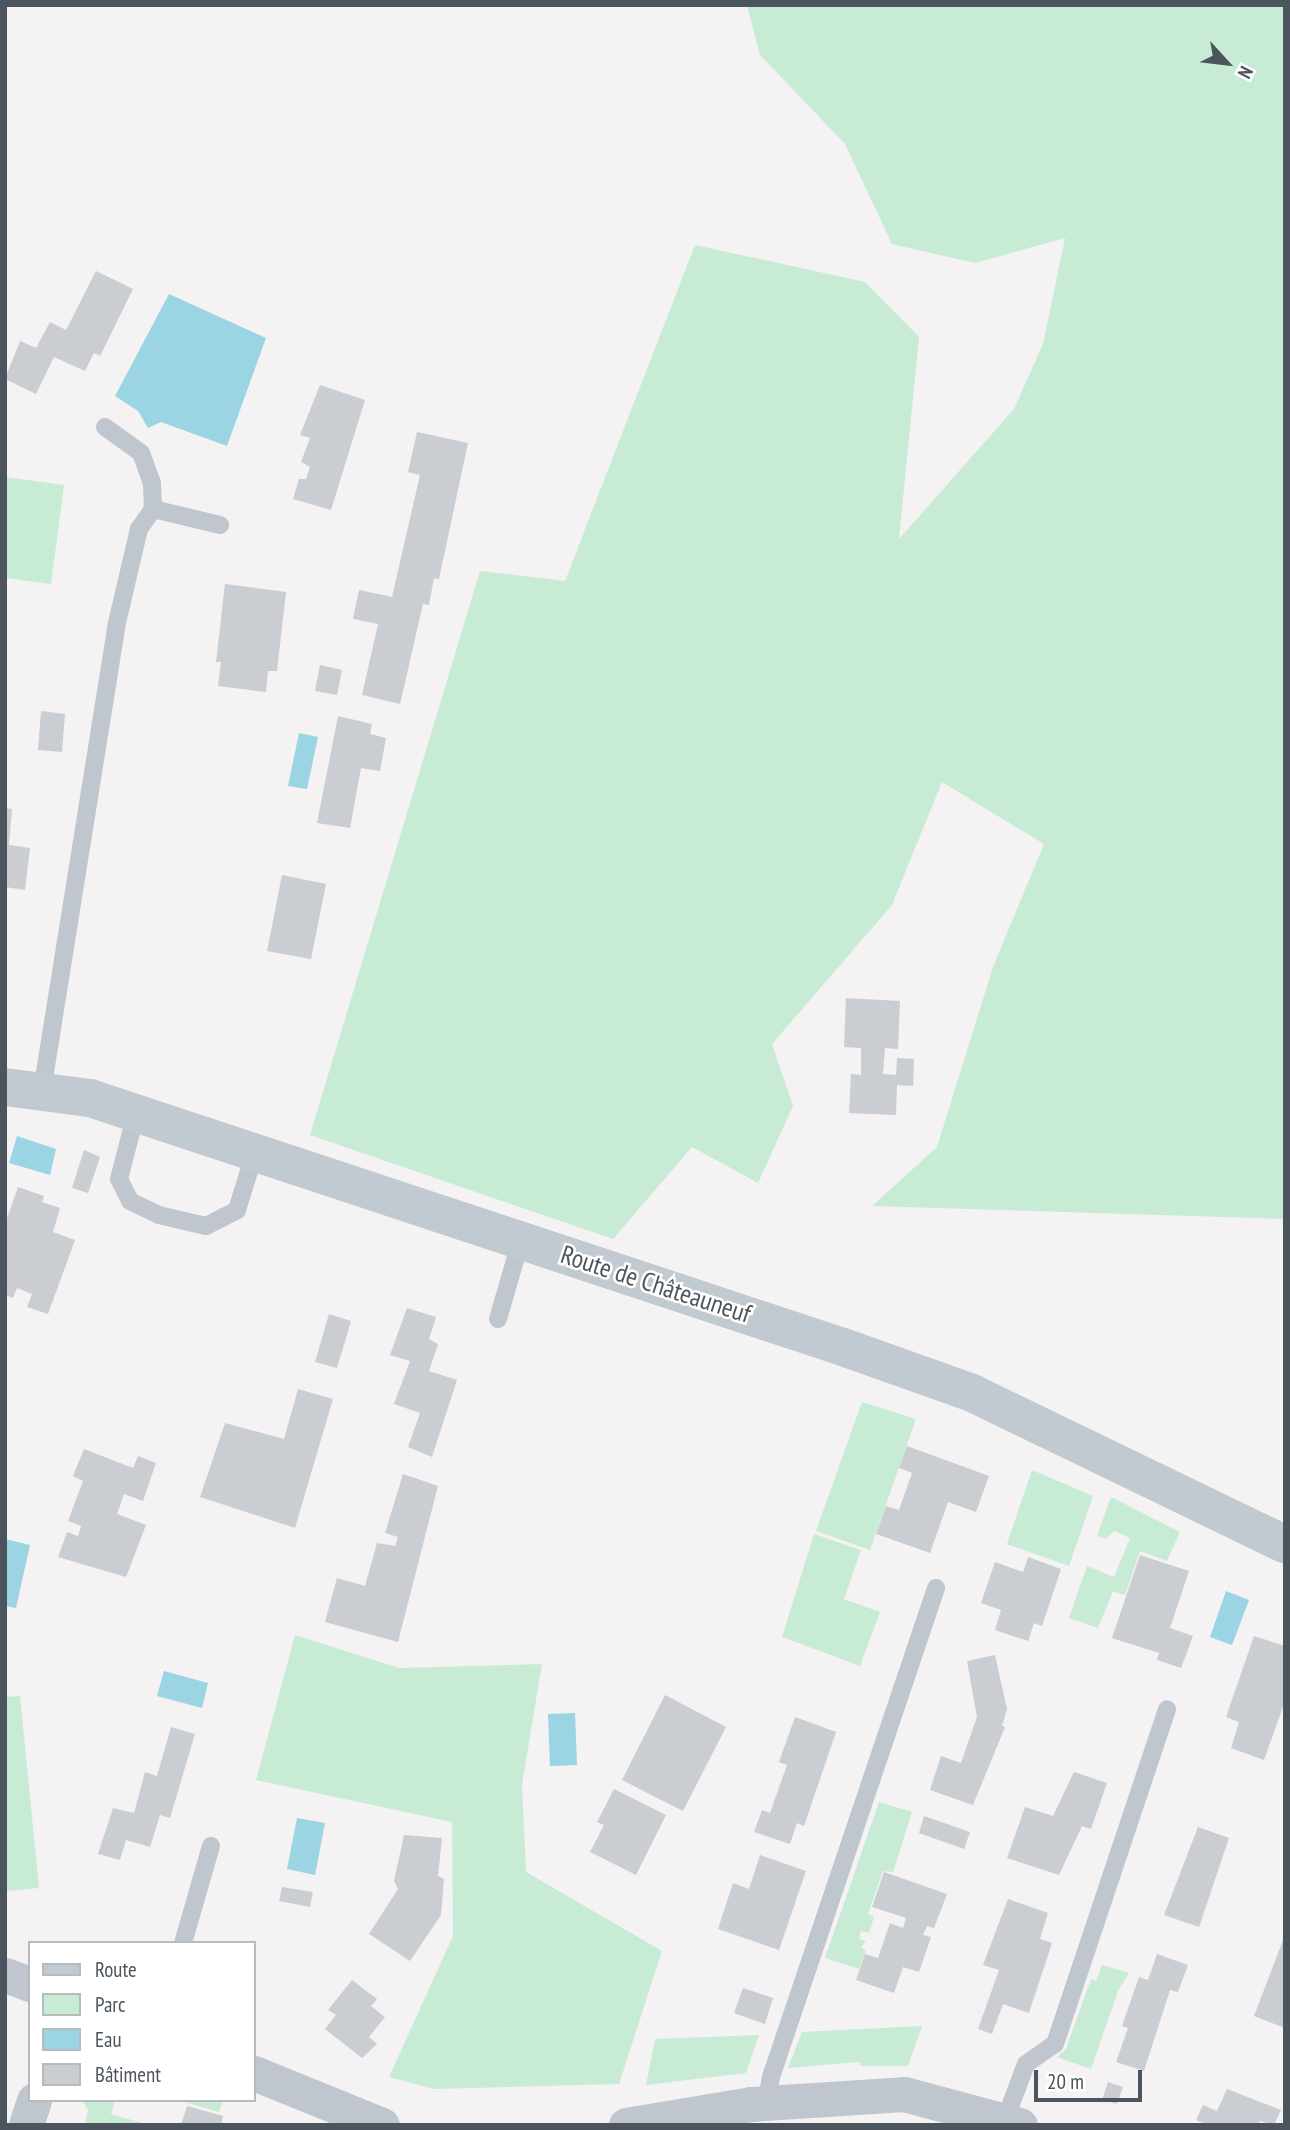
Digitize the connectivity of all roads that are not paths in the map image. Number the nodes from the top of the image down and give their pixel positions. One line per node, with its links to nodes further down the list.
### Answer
1 (105, 427): 2 (lane)
2 (153, 509): 3 (lane); 4 (lane)
3 (220, 525)
4 (23, 1089): 5 (main road, Route de Châteauneuf)
5 (136, 1113): 6 (main road, Route de Châteauneuf); 6 (lane)
6 (256, 1152): 7 (main road, Route de Châteauneuf)
7 (521, 1240): 8 (lane); 9 (main road, Route de Châteauneuf)
8 (498, 1320)
9 (1285, 1544)
10 (936, 1588): 18 (lane)
11 (1167, 1709): 20 (lane)
12 (211, 1846): 13 (lane)
13 (184, 1941)
14 (5, 1975): 15 (street)
15 (28, 1983)
16 (256, 2074): 19 (street)
17 (33, 2102): 21 (street)
18 (766, 2103): 20 (street); 22 (street)
19 (368, 2123)
20 (1009, 2123)
21 (26, 2125)
22 (626, 2125)

